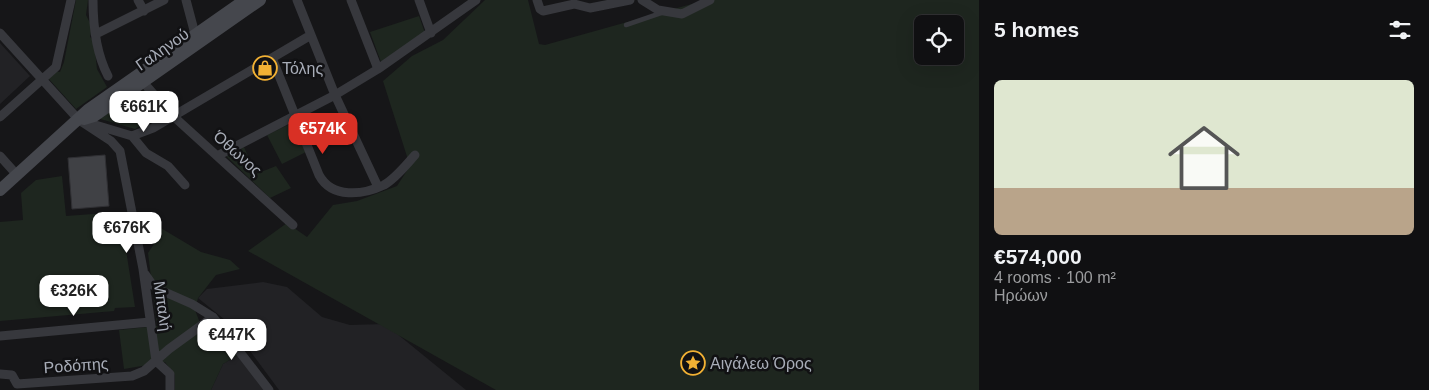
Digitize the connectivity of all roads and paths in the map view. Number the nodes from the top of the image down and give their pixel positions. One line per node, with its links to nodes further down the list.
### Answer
1 (71, 0): 27 (street)
2 (93, 0): 21 (street)
3 (138, 0): 16 (street)
4 (164, 0): 16 (street)
5 (186, 0): 22 (street)
6 (246, 0): 22 (street, Γαληνού)
7 (260, 0): 28 (street, Γαληνού)
8 (297, 0): 23 (street)
9 (351, 0): 25 (street)
10 (419, 0): 20 (street)
11 (475, 0): 20 (street)
12 (537, 0): 13 (street)
13 (630, 0)
14 (642, 0): 17 (street)
15 (710, 0): 17 (street)
16 (144, 11): 21 (street)
17 (664, 12): 18 (lane)
18 (626, 25)
19 (0, 33): 27 (street, Μπαλή)
20 (431, 33): 25 (street)
21 (96, 34): 26 (street)
22 (195, 34): 33 (street, Γαληνού)
23 (311, 35): 24 (street); 29 (street)
24 (272, 58): 30 (street); 31 (street)
25 (378, 69): 29 (street)
26 (108, 76)
27 (42, 80): 32 (street); 33 (street, Μπαλή)
28 (143, 82): 30 (street, Όθωνος); 33 (street, Γαληνού)
29 (335, 95): 31 (street); 40 (street)
30 (172, 115): 34 (street); 37 (street, Όθωνος)
31 (294, 116): 37 (street); 40 (street)
32 (0, 117)
33 (79, 120): 34 (street); 38 (street, Γαληνού); 43 (street, Μπαλή)
34 (132, 136): 39 (street)
35 (415, 155): 40 (street)
36 (0, 156): 38 (street)
37 (219, 156): 42 (street, Όθωνος)
38 (16, 175): 41 (street, Γαληνού)
39 (185, 185)
40 (378, 187)
41 (0, 190)
42 (293, 225)
43 (142, 269): 44 (street); 45 (street, Μπαλή)
44 (213, 318): 47 (street, Ροδόπης); 51 (street)
45 (150, 322): 46 (street); 47 (street, Μπαλή)
46 (0, 336)
47 (156, 361): 49 (street, Ροδόπης); 50 (street, Μπαλή)
48 (0, 374): 49 (street, Ροδόπης)
49 (17, 387)
50 (170, 390)
51 (269, 390)

